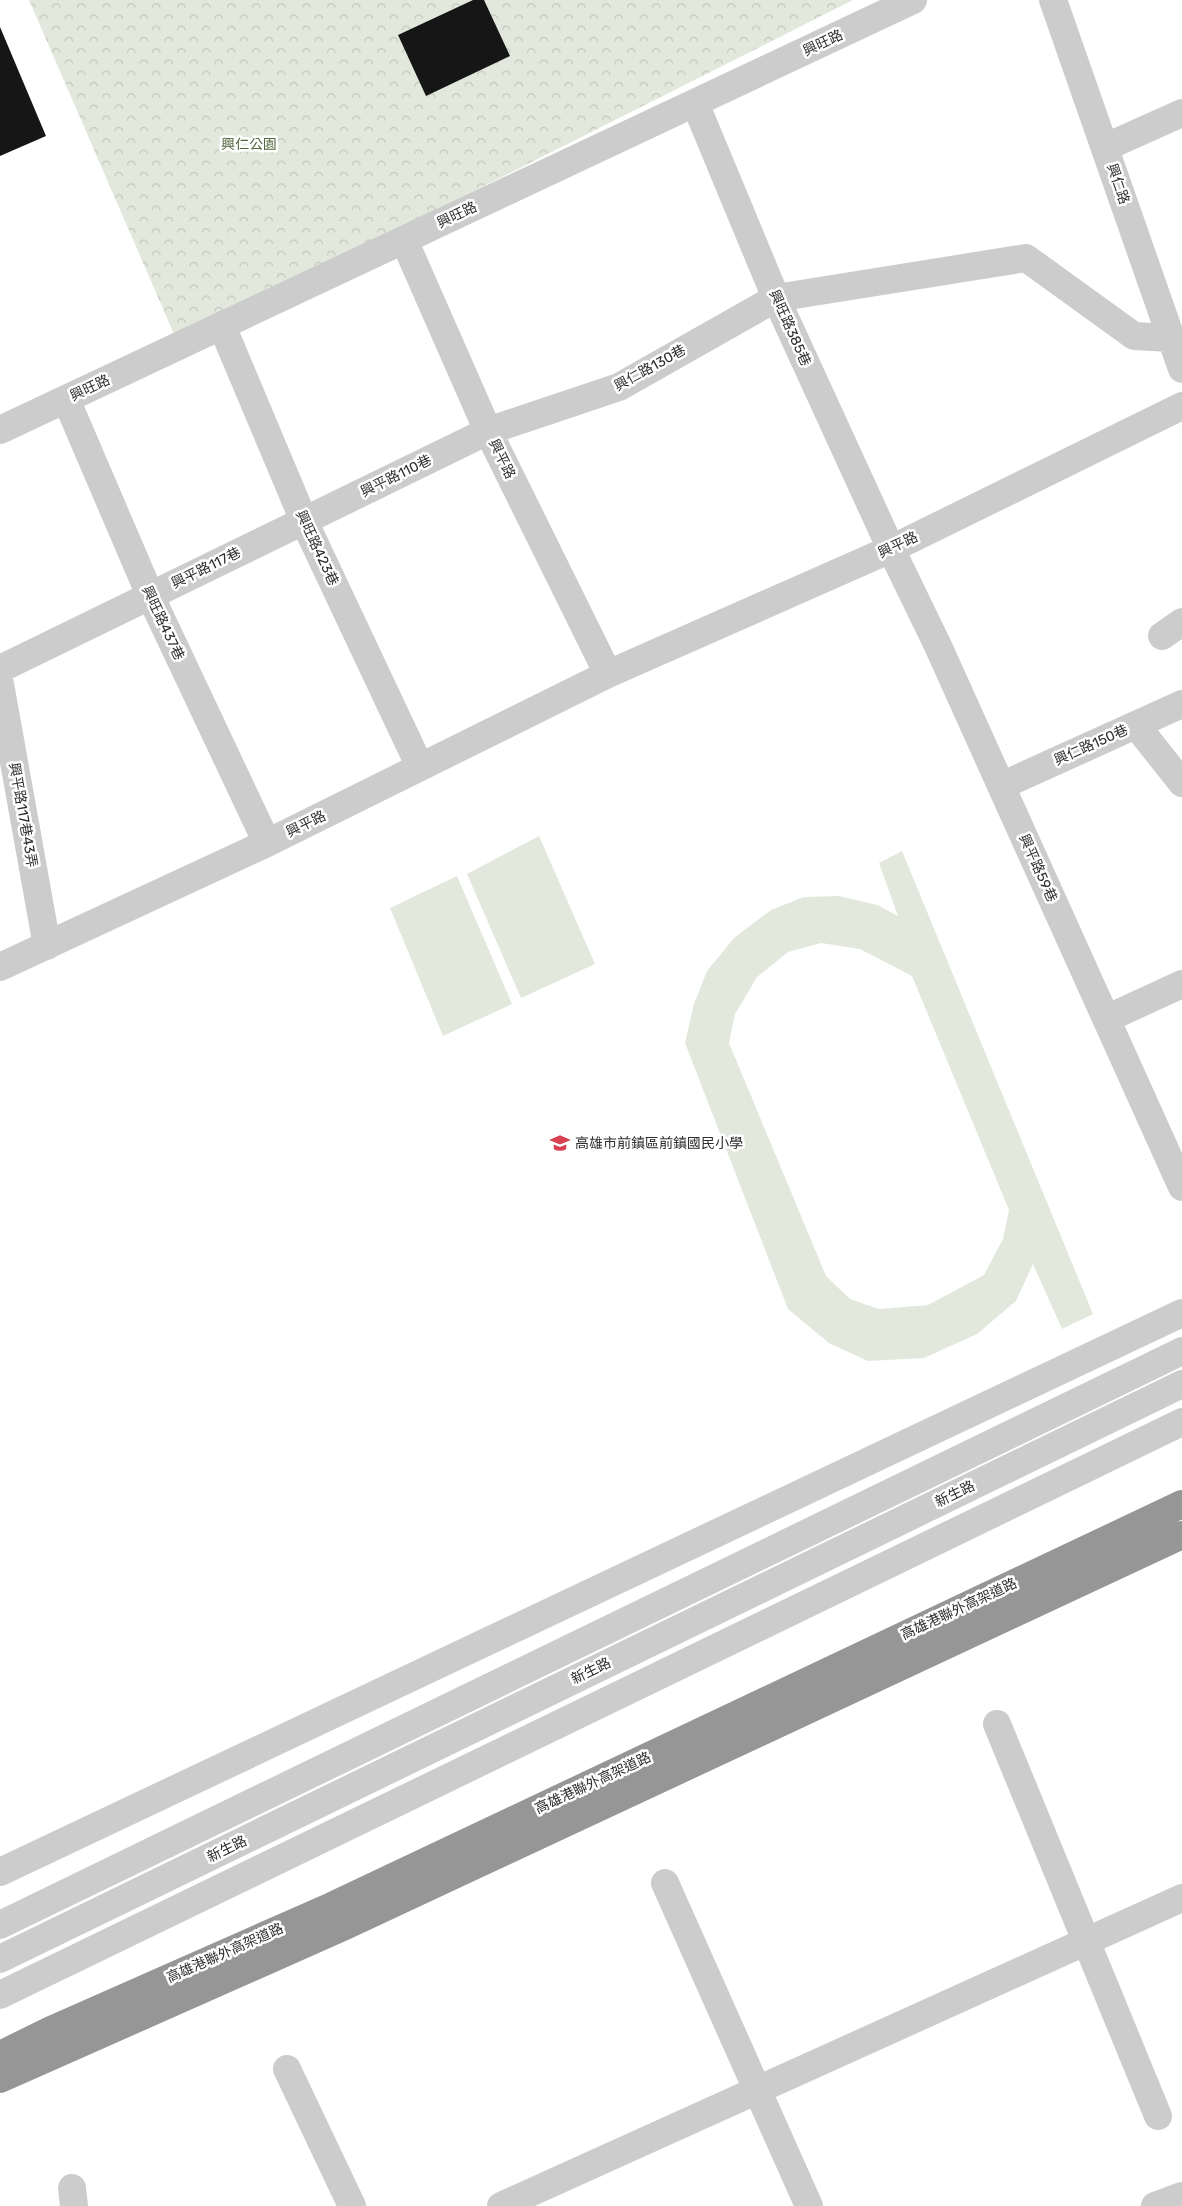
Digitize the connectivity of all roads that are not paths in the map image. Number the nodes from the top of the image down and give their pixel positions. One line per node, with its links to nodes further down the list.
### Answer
1 (913, 0): 3 (street, 興旺路)
2 (1053, 0): 5 (street, 興仁路)
3 (695, 104): 6 (street, 興旺路); 7 (street, 興旺路385巷)
4 (1182, 113): 5 (street)
5 (1106, 147): 9 (street, 興仁路)
6 (404, 240): 8 (street, 興旺路); 14 (street, 興平路)
7 (776, 298): 9 (street); 14 (street, 興仁路130巷); 16 (street, 興旺路385巷)
8 (222, 326): 11 (street, 興旺路); 15 (street, 興旺路423巷)
9 (1171, 338): 10 (street, 興仁路)
10 (1182, 369)
11 (66, 399): 13 (street, 興旺路); 17 (street, 興旺路437巷)
12 (1182, 406): 16 (street, 興平路)
13 (0, 430)
14 (488, 431): 15 (street, 興平路110巷); 19 (street, 興平路)
15 (304, 521): 17 (street, 興平路117巷); 23 (street, 興旺路423巷)
16 (891, 549): 19 (street, 興平路); 25 (street, 興平路59巷)
17 (150, 595): 18 (street, 興平路117巷); 26 (street, 興旺路437巷)
18 (0, 669)
19 (608, 674): 23 (street, 興平路)
20 (0, 684): 27 (street, 興平路117巷43弄)
21 (1182, 704): 22 (street, 興仁路150巷)
22 (1136, 724): 24 (street); 25 (street, 興仁路150巷)
23 (420, 767): 26 (street, 興平路)
24 (1182, 783)
25 (1001, 786): 30 (street, 興平路59巷)
26 (267, 843): 27 (street, 興平路)
27 (47, 946): 28 (street, 興平路)
28 (0, 967)
29 (1182, 984): 30 (street)
30 (1106, 1020): 31 (street, 興平路59巷)
31 (1182, 1187)
32 (1182, 1313): 39 (street)
33 (1182, 1351): 42 (street)
34 (1182, 1384): 44 (street, 新生路)
35 (1182, 1422): 45 (street)
36 (1182, 1504): 46 (highway, 高雄港聯外高架道路)
37 (1182, 1535): 48 (highway, 高雄港聯外高架道路)
38 (997, 1724): 43 (street)
39 (0, 1872)
40 (665, 1883): 49 (street)
41 (1182, 1898): 43 (street)
42 (0, 1925)
43 (1086, 1941): 49 (street); 50 (street)
44 (0, 1959)
45 (0, 1995)
46 (0, 2054)
47 (287, 2069): 52 (street)
48 (0, 2079)
49 (758, 2090): 53 (street); 54 (street)
50 (1158, 2116)
51 (1182, 2196): 55 (street)
52 (352, 2206)
53 (501, 2206)
54 (809, 2206)
55 (1155, 2206)

